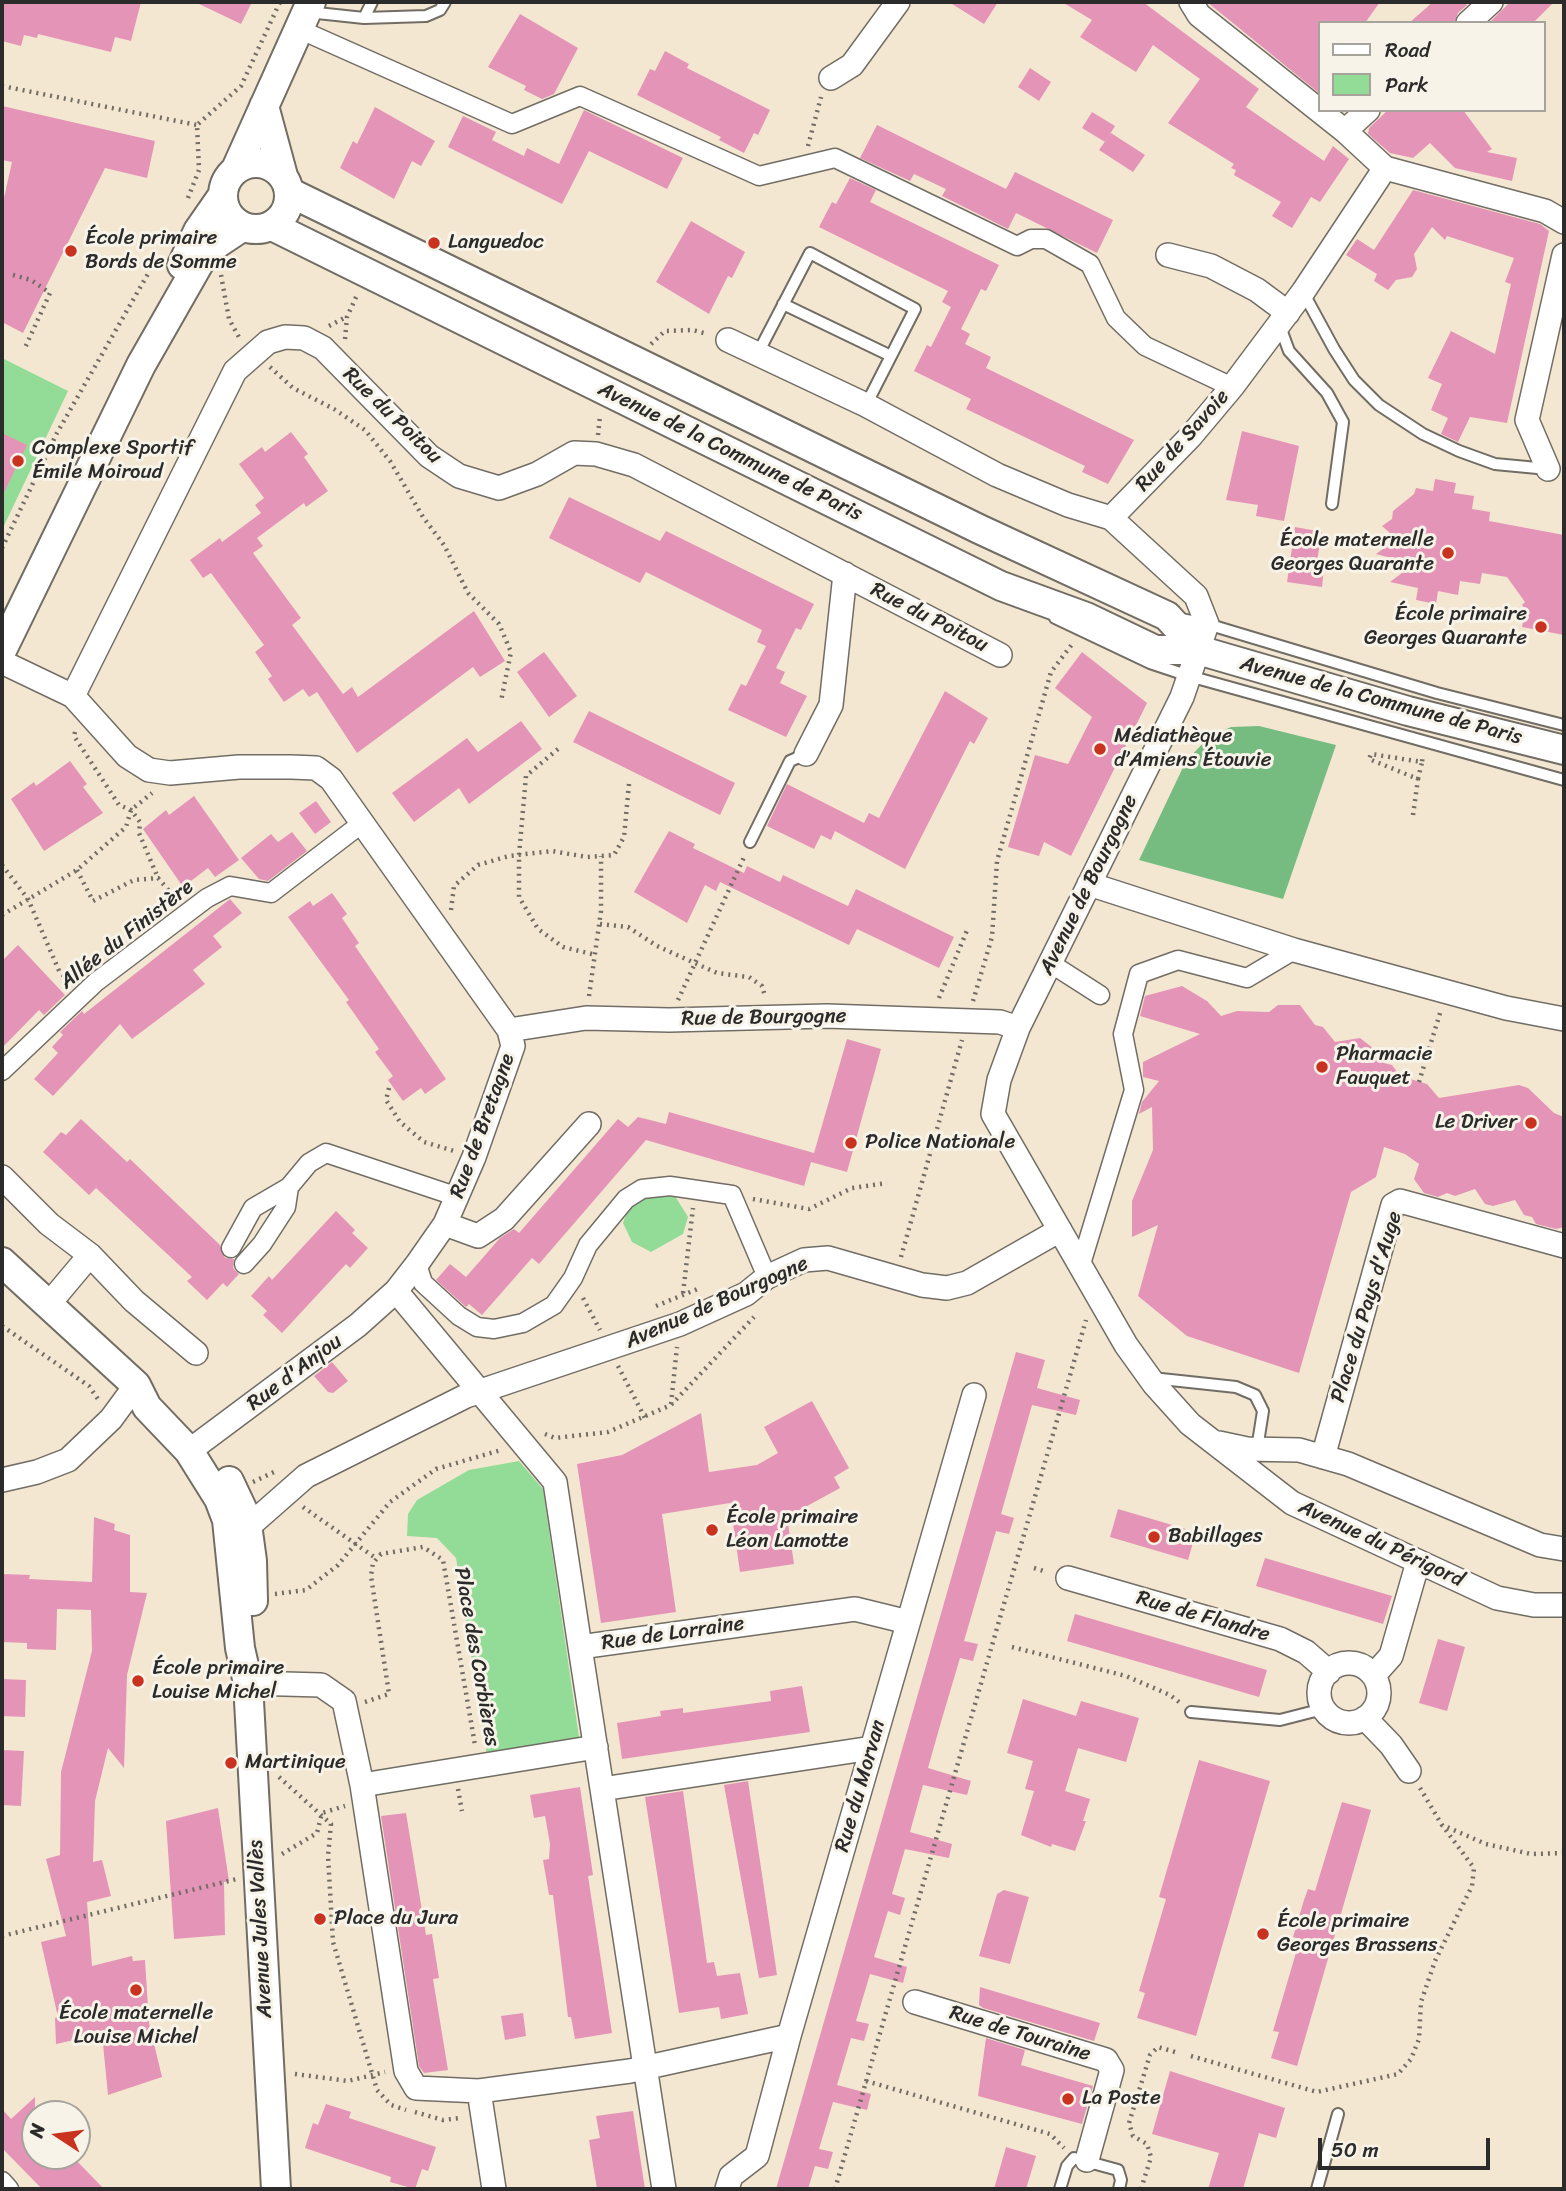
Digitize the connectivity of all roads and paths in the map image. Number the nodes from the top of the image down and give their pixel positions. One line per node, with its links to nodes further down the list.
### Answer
1 (280, 2): 16 (path)
2 (372, 2): 8 (lane)
3 (444, 2): 8 (lane)
4 (898, 2): 10 (street)
5 (1191, 2): 13 (street)
6 (1491, 2): 9 (street)
7 (306, 15): 8 (lane); 12 (street); 18 (street)
8 (364, 18)
9 (1470, 21)
10 (831, 78): 18 (path)
11 (2, 86): 16 (path)
12 (264, 106): 20 (street); 21 (street)
13 (1318, 110)
14 (1321, 112): 17 (street)
15 (1366, 112): 17 (street)
16 (197, 125): 26 (path)
17 (1345, 131): 19 (street)
18 (803, 167): 39 (street)
19 (1385, 168): 23 (street); 31 (street, Rue de Savoie)
20 (236, 169): 21 (street); 22 (street)
21 (286, 184): 24 (street); 47 (street, Avenue de la Commune de Paris)
22 (223, 195): 25 (street); 26 (street)
23 (1564, 222)
24 (272, 226): 25 (street); 46 (street, Avenue de la Commune de Paris)
25 (242, 227): 26 (street)
26 (202, 241): 36 (path); 50 (street)
27 (161, 251): 44 (path)
28 (1168, 255): 33 (street)
29 (1564, 255): 41 (street)
30 (13, 275): 35 (path)
31 (1303, 292): 33 (street, Rue de Savoie); 41 (lane)
32 (783, 304): 37 (lane); 38 (lane); 38 (lane)
33 (1284, 319): 39 (street, Rue de Savoie); 42 (lane)
34 (728, 340): 37 (street)
35 (24, 350)
36 (254, 352): 45 (street, Rue du Poitou); 54 (path); 55 (street, Rue du Poitou)
37 (758, 353): 40 (street)
38 (891, 356): 40 (lane)
39 (1232, 387): 43 (street, Rue de Savoie)
40 (866, 405): 43 (street)
41 (1548, 469)
42 (1332, 505)
43 (1111, 518): 48 (street)
44 (2, 548)
45 (845, 574): 51 (street, Rue du Poitou); 60 (street)
46 (1001, 586): 49 (lane); 53 (street, Avenue de la Commune de Paris)
47 (1167, 616): 48 (lane); 53 (street, Avenue de la Commune de Paris)
48 (1207, 624): 53 (street, Avenue de Bourgogne); 56 (lane)
49 (1081, 633): 53 (lane); 94 (path)
50 (2, 650)
51 (1000, 654)
52 (2, 662): 55 (street)
53 (1193, 663): 57 (lane); 59 (street, Avenue de la Commune de Paris); 75 (street, Avenue de Bourgogne)
54 (501, 701)
55 (78, 703): 62 (street); 66 (path)
56 (1564, 725)
57 (1425, 743): 61 (path); 64 (lane)
58 (558, 749): 70 (path)
59 (1564, 750)
60 (806, 754): 69 (lane)
61 (1422, 762): 63 (path); 63 (path)
62 (164, 772): 66 (path); 68 (street, Rue de Bretagne)
63 (1418, 779): 67 (path)
64 (1564, 780)
65 (629, 784): 71 (path)
66 (131, 810): 73 (path); 74 (path)
67 (1413, 815)
68 (361, 824): 77 (street, Allée du Finistère); 81 (street, Rue de Bretagne)
69 (750, 842): 85 (path)
70 (519, 855): 71 (path); 81 (path); 83 (path)
71 (601, 856): 79 (path)
72 (2, 865): 76 (path)
73 (77, 870): 74 (path); 76 (path)
74 (158, 878): 77 (path)
75 (1089, 884): 82 (street); 84 (street, Avenue de Bourgogne)
76 (28, 899): 78 (path); 86 (path)
77 (188, 913): 86 (street, Allée du Finistère)
78 (2, 915)
79 (600, 924): 83 (path); 85 (path)
80 (968, 928): 91 (path)
81 (447, 940): 96 (street, Rue de Bretagne)
82 (1294, 950): 87 (street); 115 (street)
83 (596, 955): 90 (path)
84 (1050, 963): 88 (street); 95 (street, Avenue de Bourgogne)
85 (695, 965): 89 (path); 93 (path)
86 (87, 991): 97 (street, Allée du Finistère)
87 (1446, 992): 92 (street); 98 (path)
88 (1100, 995)
89 (772, 1017): 91 (street, Rue de Bourgogne); 93 (street, Rue de Bourgogne)
90 (586, 1018): 93 (street, Rue de Bourgogne); 96 (street, Rue de Bourgogne)
91 (931, 1019): 94 (street, Rue de Bourgogne)
92 (1564, 1019)
93 (669, 1020)
94 (968, 1020): 95 (street, Rue de Bourgogne); 117 (path)
95 (1018, 1028): 108 (street, Avenue de Bourgogne)
96 (509, 1030): 101 (street, Rue de Bretagne)
97 (2, 1071)
98 (1419, 1082)
99 (389, 1088): 101 (path)
100 (589, 1125): 107 (street)
101 (474, 1157): 106 (street, Rue de Bretagne)
102 (2, 1177): 111 (street)
103 (887, 1183): 105 (path)
104 (289, 1187): 106 (street); 110 (street); 113 (street)
105 (732, 1195): 114 (street); 116 (street)
106 (458, 1197): 107 (street, Rue de Bretagne)
107 (446, 1224): 114 (street, Rue de Bretagne)
108 (1060, 1230): 115 (street, Avenue du Périgord); 117 (street, Avenue de Bourgogne)
109 (1564, 1246): 134 (street, Place du Pays d'Auge)
110 (232, 1248)
111 (90, 1255): 120 (street); 123 (street)
112 (2, 1262): 120 (street)
113 (244, 1264)
114 (417, 1264): 118 (street, Rue de Bretagne)
115 (1081, 1265): 119 (street, Avenue du Périgord)
116 (767, 1277): 117 (street, Avenue de Bourgogne); 126 (street, Avenue de Bourgogne)
117 (895, 1278)
118 (396, 1291): 126 (street); 132 (street, Rue d'Anjou)
119 (1101, 1300): 124 (street, Avenue du Périgord); 177 (path)
120 (48, 1305): 125 (street)
121 (757, 1314): 130 (path)
122 (2, 1326): 128 (path)
123 (196, 1353)
124 (1150, 1378): 131 (street, Avenue du Périgord); 133 (lane)
125 (136, 1385): 128 (street); 132 (street)
126 (481, 1390): 129 (street); 136 (street, Avenue de Bourgogne)
127 (974, 1395): 146 (street, Rue du Morvan)
128 (111, 1419): 135 (street)
129 (531, 1437): 130 (path); 130 (path); 139 (path); 147 (street)
130 (555, 1438)
131 (1214, 1441): 133 (street, Avenue du Périgord); 142 (street, Avenue du Périgord)
132 (196, 1446): 137 (street)
133 (1257, 1449): 134 (street, Avenue du Périgord)
134 (1323, 1457): 140 (street, Avenue du Périgord)
135 (2, 1480)
136 (283, 1493): 138 (street, Avenue de Bourgogne); 139 (path)
137 (227, 1494): 138 (street, Avenue Jules Vallès); 151 (street, Avenue Jules Vallès)
138 (248, 1527): 144 (street, Avenue Jules Vallès)
139 (354, 1543): 141 (path); 144 (path)
140 (1564, 1549)
141 (377, 1559): 154 (path); 159 (path, Place des Corbières)
142 (1418, 1562): 145 (street, Avenue du Périgord); 150 (street)
143 (1068, 1578): 149 (street, Rue de Flandre)
144 (253, 1597): 151 (street, Avenue Jules Vallès)
145 (1564, 1605)
146 (908, 1622): 147 (street, Rue de Lorraine); 157 (street, Rue du Morvan)
147 (580, 1647): 156 (street, Rue de Lorraine)
148 (1012, 1647): 153 (path)
149 (1329, 1672): 150 (street); 152 (street)
150 (1374, 1675): 155 (street)
151 (248, 1676): 154 (street); 158 (street, Avenue Jules Vallès)
152 (1323, 1709): 153 (lane); 155 (street)
153 (1191, 1712)
154 (348, 1715): 162 (street)
155 (1365, 1718): 160 (street)
156 (596, 1748): 159 (street); 163 (street, Rue de Lorraine)
157 (872, 1748): 163 (street); 170 (street, Rue du Morvan)
158 (252, 1761): 167 (street, Avenue Jules Vallès); 176 (path)
159 (480, 1767): 162 (street)
160 (1409, 1771): 165 (path)
161 (457, 1785): 164 (path)
162 (362, 1786): 174 (street)
163 (602, 1789): 173 (street, Rue de Lorraine)
164 (462, 1811)
165 (1442, 1825): 166 (path); 172 (path)
166 (1564, 1853)
167 (258, 1874): 168 (path); 175 (street, Avenue Jules Vallès)
168 (2, 1936)
169 (915, 2002): 181 (street, Rue de Touraine)
170 (789, 2036): 173 (street); 187 (street, Rue du Morvan)
171 (1175, 2052): 191 (path)
172 (1191, 2056)
173 (646, 2067): 178 (street); 186 (street, Rue de Lorraine)
174 (406, 2071): 176 (path); 178 (street)
175 (269, 2072): 176 (path); 184 (street, Avenue Jules Vallès)
176 (373, 2073): 180 (path)
177 (866, 2081): 181 (path); 188 (path)
178 (479, 2091): 180 (street)
179 (1338, 2114): 192 (lane)
180 (482, 2115): 185 (street)
181 (1081, 2159): 189 (lane); 190 (lane)
182 (2, 2181): 183 (street)
183 (9, 2189)
184 (276, 2189)
185 (494, 2189)
186 (664, 2189)
187 (727, 2189)
188 (835, 2189)
189 (1060, 2189)
190 (1119, 2189)
191 (1142, 2189)
192 (1317, 2189)

